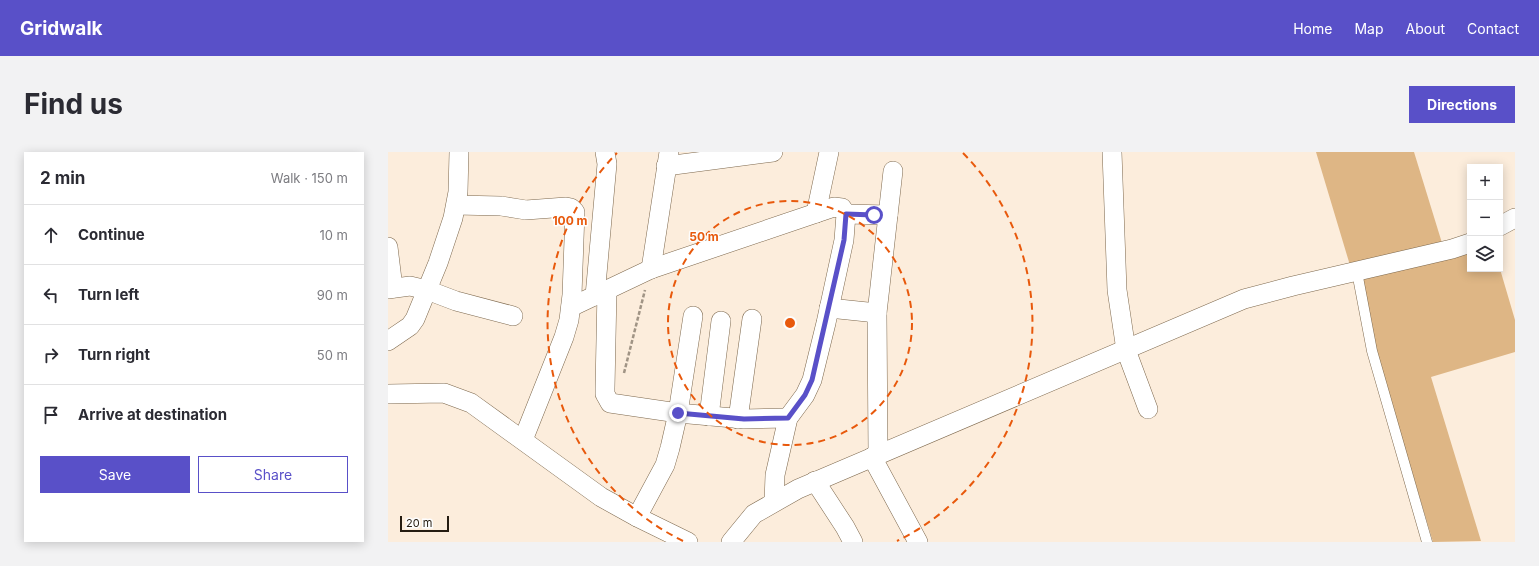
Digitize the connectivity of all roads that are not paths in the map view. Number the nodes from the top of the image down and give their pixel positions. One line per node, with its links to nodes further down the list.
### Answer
1 (459, 152): 8 (street)
2 (605, 152): 20 (street)
3 (773, 152): 6 (street)
4 (829, 152): 9 (street)
5 (1112, 152): 29 (street)
6 (667, 159): 16 (street)
7 (893, 171): 11 (street)
8 (456, 205): 19 (street); 21 (street)
9 (816, 213): 10 (street); 16 (street)
10 (846, 214): 11 (street); 22 (street)
11 (888, 215): 23 (street)
12 (1515, 218): 13 (street)
13 (1503, 224)
14 (1467, 244): 17 (street)
15 (388, 246): 18 (street)
16 (650, 269): 20 (street)
17 (1357, 272): 29 (street); 45 (lane)
18 (391, 289): 19 (street)
19 (427, 290): 24 (street); 28 (street)
20 (601, 293): 21 (street); 32 (street)
21 (571, 307): 36 (street)
22 (829, 308): 23 (street); 34 (street)
23 (877, 313): 37 (street)
24 (513, 316)
25 (693, 316): 32 (street)
26 (752, 319): 35 (street)
27 (721, 320): 33 (street)
28 (388, 341)
29 (1126, 350): 31 (street); 37 (street)
30 (388, 394): 36 (street)
31 (1148, 408)
32 (678, 413): 33 (street); 40 (street)
33 (709, 416): 35 (street)
34 (788, 418): 35 (street); 39 (street)
35 (738, 419)
36 (523, 440): 40 (street)
37 (875, 456): 38 (street); 44 (street)
38 (815, 481): 39 (street); 43 (street)
39 (774, 502): 42 (street)
40 (637, 517): 41 (street)
41 (688, 542)
42 (731, 542)
43 (853, 542)
44 (918, 542)
45 (1427, 542)

